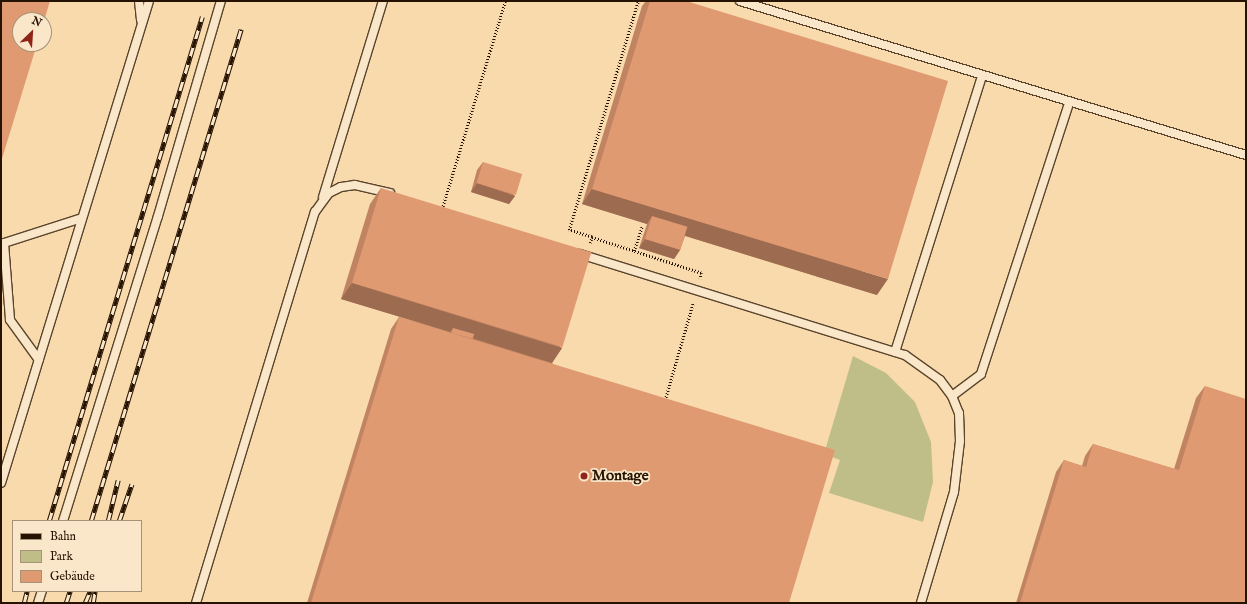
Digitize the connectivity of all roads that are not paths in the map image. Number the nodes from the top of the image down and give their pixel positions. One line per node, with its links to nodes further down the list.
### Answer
1 (139, 1): 6 (lane)
2 (149, 1): 6 (lane)
3 (221, 1): 19 (lane)
4 (383, 1): 11 (lane)
5 (740, 1): 7 (lane)
6 (142, 23): 12 (lane)
7 (982, 76): 8 (lane); 15 (lane)
8 (1069, 103): 9 (lane); 17 (lane)
9 (1246, 155)
10 (400, 196): 11 (lane)
11 (322, 200): 22 (lane)
12 (82, 218): 13 (lane); 16 (lane)
13 (2, 243): 16 (lane)
14 (572, 251): 15 (lane)
15 (895, 352): 17 (lane)
16 (39, 360): 18 (lane)
17 (952, 396): 23 (lane)
18 (1, 483)
19 (63, 520)
20 (42, 592): 21 (lane)
21 (38, 603)
22 (196, 603)
23 (921, 603)

